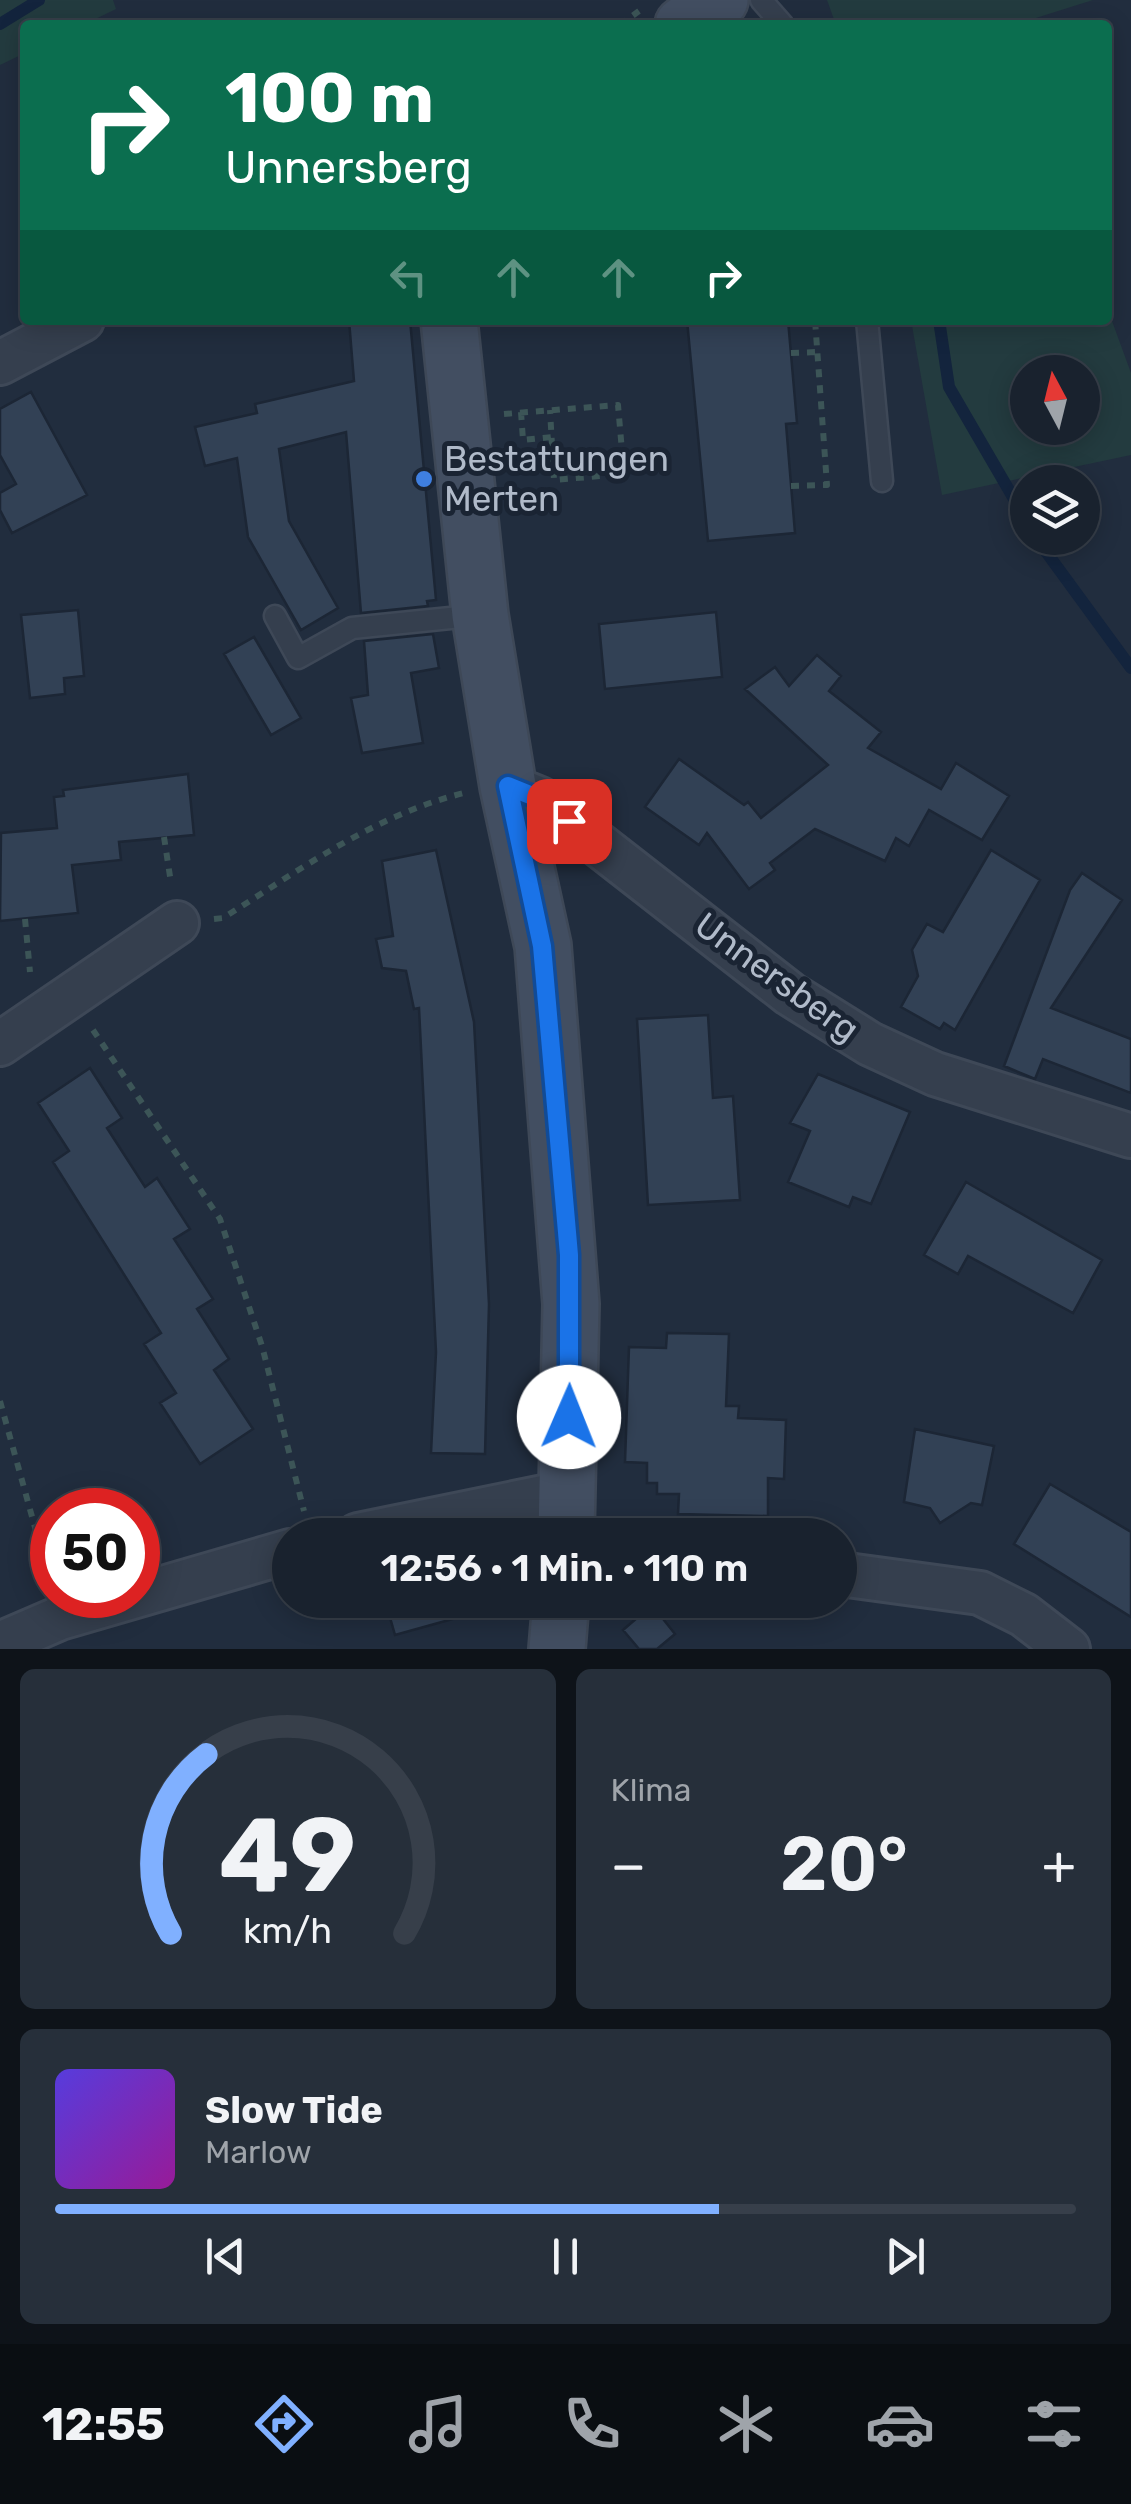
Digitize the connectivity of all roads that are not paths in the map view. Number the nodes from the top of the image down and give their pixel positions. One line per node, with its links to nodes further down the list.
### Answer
1 (720, 0): 3 (main road)
2 (760, 0): 4 (lane)
3 (690, 20)
4 (778, 20)
5 (72, 325): 8 (street)
6 (450, 325): 10 (main road)
7 (867, 325): 9 (lane)
8 (0, 363)
9 (882, 481)
10 (480, 615): 11 (lane); 12 (main road)
11 (275, 616)
12 (491, 788): 15 (street, Unnersberg); 16 (main road)
13 (177, 923): 14 (street)
14 (0, 1044)
15 (1131, 1136)
16 (567, 1513): 17 (street)
17 (520, 1518)
18 (272, 1543): 21 (street)
19 (857, 1576): 23 (street)
20 (560, 1618): 22 (main road)
21 (0, 1644)
22 (557, 1649)
23 (1068, 1649)

